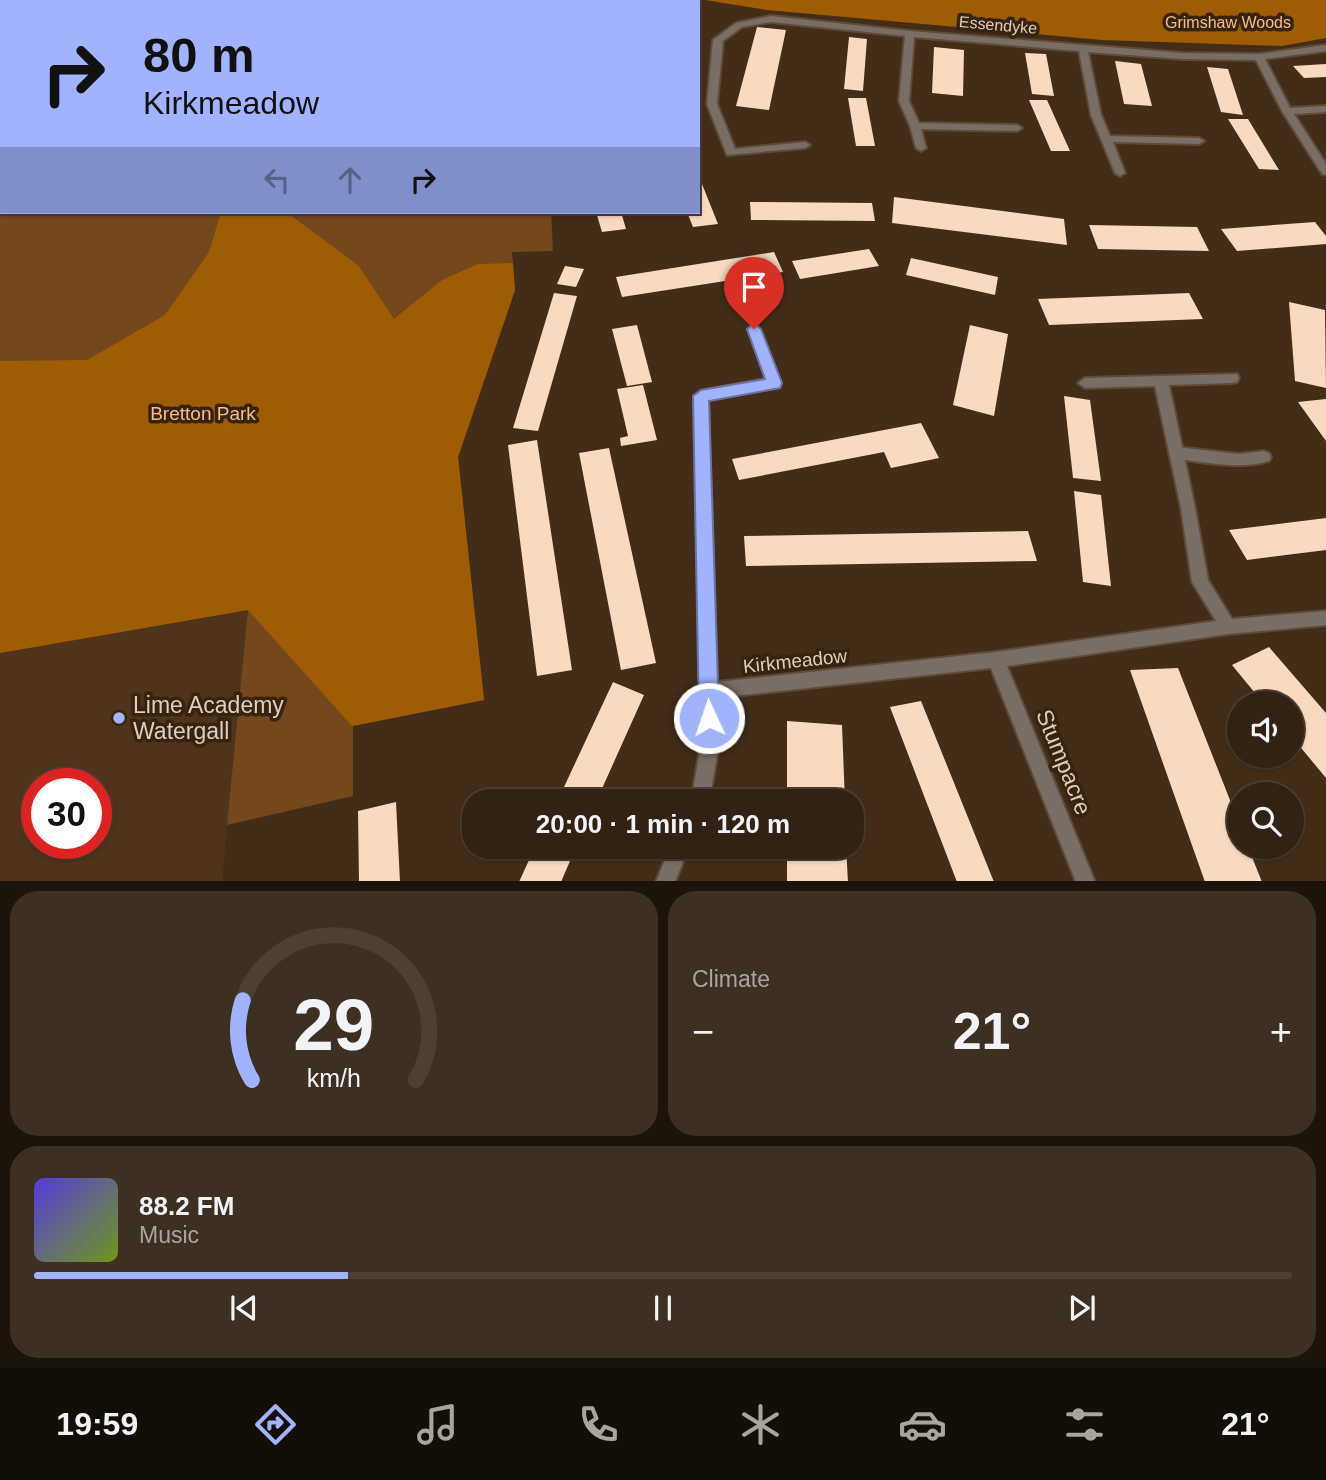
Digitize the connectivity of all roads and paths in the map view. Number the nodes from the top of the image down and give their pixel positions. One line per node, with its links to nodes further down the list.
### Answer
1 (910, 34): 2 (street, Essendyke); 7 (street); 11 (street, Essendyke)
2 (1083, 48): 4 (street, Essendyke); 9 (street)
3 (1326, 48): 4 (street, Essendyke)
4 (1259, 57): 6 (street)
5 (1326, 109): 6 (street)
6 (1287, 111): 13 (street)
7 (915, 126): 8 (street); 12 (street)
8 (1017, 128)
9 (1108, 139): 10 (street); 14 (street)
10 (1199, 141)
11 (805, 145)
12 (920, 148)
13 (1326, 172)
14 (1120, 173)
15 (754, 329): 24 (street)
16 (1232, 378): 17 (street)
17 (1161, 381): 18 (street); 19 (street)
18 (1085, 383)
19 (1176, 453): 20 (street); 22 (street)
20 (1264, 457)
21 (1326, 618): 22 (street, Kirkmeadow)
22 (1228, 627): 23 (street, Kirkmeadow)
23 (996, 660): 24 (street, Kirkmeadow); 28 (street, Stumpacre)
24 (708, 691): 25 (street)
25 (701, 789)
26 (675, 859): 27 (street)
27 (665, 881)
28 (1086, 881)

